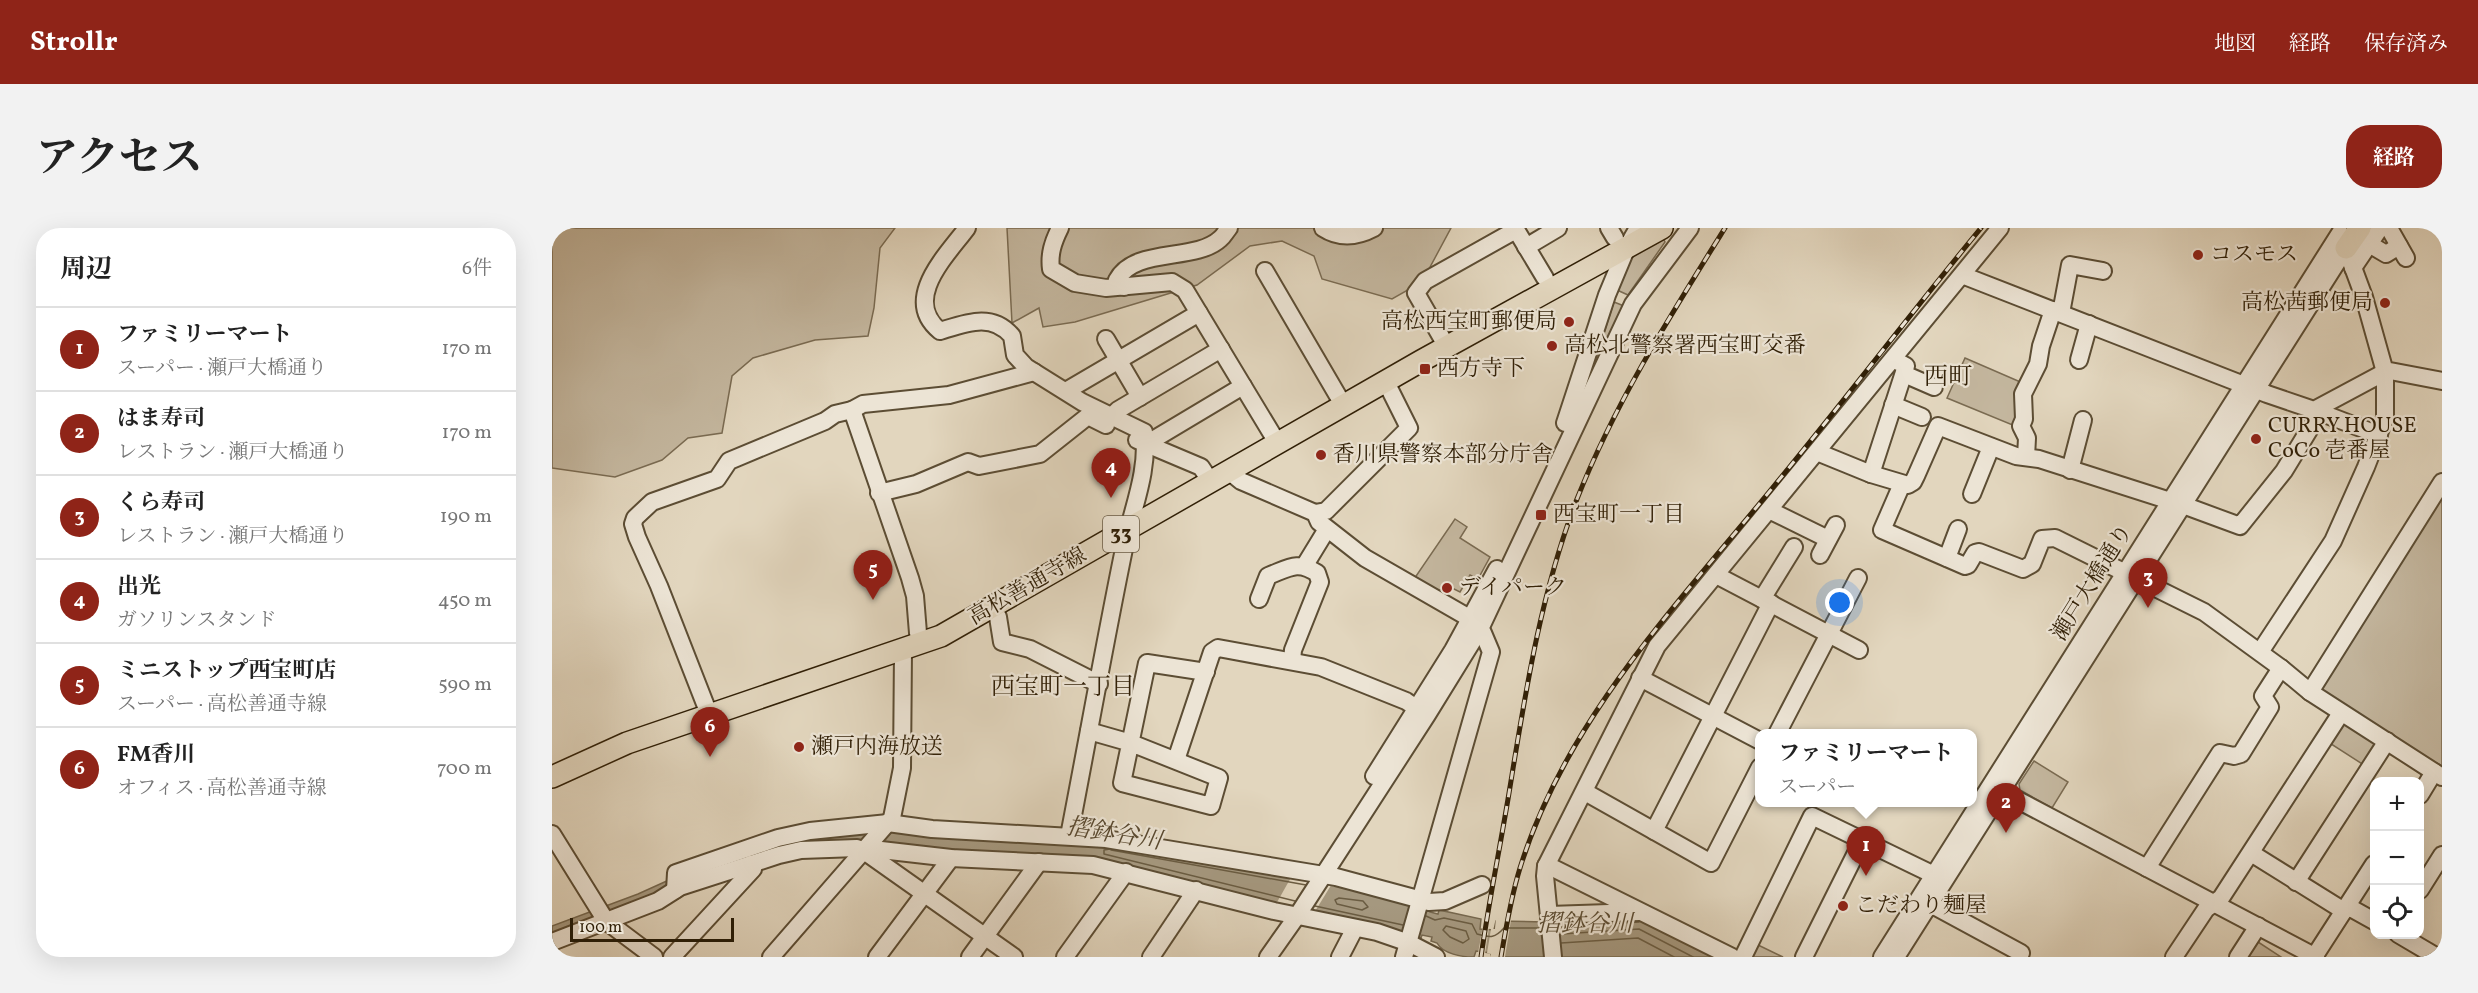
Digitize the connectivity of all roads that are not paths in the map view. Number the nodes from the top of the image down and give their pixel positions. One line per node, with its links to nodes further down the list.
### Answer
1 (967, 228): 32 (street)
2 (1060, 228): 21 (street)
3 (1229, 228): 21 (street)
4 (1323, 228): 5 (street)
5 (1374, 228)
6 (1558, 228): 15 (street)
7 (1638, 228): 13 (street)
8 (1662, 228): 13 (main road, 高松善通寺線 / 33)
9 (1690, 228): 79 (street)
10 (2000, 228): 19 (street)
11 (2380, 228): 14 (street, 瀬戸大橋通り)
12 (2389, 228): 14 (street)
13 (1621, 235): 16 (main road, 高松善通寺線 / 33); 20 (main road, 高松善通寺線 / 33); 22 (street)
14 (2350, 239): 33 (street); 39 (street, 瀬戸大橋通り)
15 (1526, 247): 20 (street); 27 (street)
16 (1588, 268): 22 (street); 27 (main road, 高松善通寺線 / 33)
17 (1265, 271): 41 (street)
18 (2103, 271): 23 (street)
19 (1962, 275): 23 (street); 29 (street)
20 (1545, 278): 27 (main road, 高松善通寺線 / 33)
21 (1124, 287): 24 (street)
22 (1607, 296): 79 (street)
23 (2057, 312): 25 (street); 54 (street)
24 (1199, 314): 28 (street); 30 (street)
25 (2090, 324): 31 (street); 39 (street)
26 (1106, 339): 30 (street)
27 (1444, 343): 36 (main road, 高松善通寺線 / 33); 41 (main road, 高松善通寺線 / 33)
28 (1221, 349): 37 (street); 42 (street)
29 (1893, 359): 34 (street); 53 (street)
30 (1119, 360): 40 (street); 42 (street)
31 (2079, 360)
32 (1034, 372): 40 (street); 44 (street)
33 (2385, 372): 35 (street); 45 (street); 50 (street)
34 (1904, 374): 38 (street); 43 (street)
35 (2442, 381)
36 (1386, 382): 56 (main road, 高松善通寺線 / 33); 65 (street)
37 (1243, 386): 49 (street); 51 (street)
38 (1934, 387)
39 (2251, 387): 45 (street); 63 (street, 瀬戸大橋通り)
40 (1066, 391): 46 (street)
41 (1338, 396): 49 (main road, 高松善通寺線 / 33)
42 (1140, 397): 46 (street)
43 (1893, 405): 47 (street); 58 (street)
44 (852, 410): 61 (street); 91 (street)
45 (2317, 411): 50 (street); 63 (street)
46 (1112, 416): 51 (street)
47 (1922, 417)
48 (2083, 420): 55 (street)
49 (1272, 434): 57 (main road, 高松善通寺線 / 33)
50 (2379, 435): 84 (street)
51 (1146, 444): 57 (street); 61 (street); 66 (street)
52 (1991, 447): 54 (street); 60 (street); 62 (street)
53 (1817, 452): 58 (street); 64 (street)
54 (2026, 457): 55 (street)
55 (2070, 470): 63 (street)
56 (1230, 472): 65 (street); 66 (main road, 高松善通寺線 / 33)
57 (1205, 473): 66 (main road, 高松善通寺線 / 33)
58 (1871, 474): 60 (street)
59 (2442, 482): 90 (street)
60 (1902, 484): 71 (street)
61 (879, 493): 80 (street)
62 (1972, 494)
63 (2177, 504): 74 (street, 瀬戸大橋通り)
64 (1769, 510): 70 (street); 73 (street)
65 (1315, 513): 67 (street)
66 (1131, 522): 78 (main road, 高松善通寺線 / 33); 80 (main road, 高松善通寺線 / 33); 89 (street)
67 (1327, 529): 72 (street); 79 (street)
68 (1958, 529): 71 (street)
69 (1794, 547): 77 (street)
70 (1820, 555)
71 (1947, 558): 74 (street)
72 (1305, 565): 76 (street); 85 (street)
73 (1716, 575): 77 (street); 88 (street)
74 (2132, 575): 84 (street); 105 (street, 瀬戸大橋通り)
75 (1858, 578): 81 (street)
76 (1258, 599)
77 (1766, 601): 81 (street); 94 (street)
78 (993, 608): 83 (main road, 高松善通寺線 / 33); 89 (street)
79 (1475, 624): 92 (street); 132 (street)
80 (918, 633): 91 (main road, 高松善通寺線 / 33)
81 (1830, 634): 82 (street); 95 (street)
82 (1859, 650)
83 (903, 651): 91 (main road, 高松善通寺線 / 33); 108 (street)
84 (2260, 652): 86 (street)
85 (1292, 661): 87 (street); 92 (street)
86 (2281, 668): 90 (street); 120 (street)
87 (1206, 672): 99 (street); 100 (street)
88 (1640, 678): 94 (street); 107 (street)
89 (1099, 684): 96 (street)
90 (2310, 692): 93 (street)
91 (707, 709): 101 (main road, 高松善通寺線 / 33); 103 (main road, 高松善通寺線 / 33)
92 (1422, 712): 124 (street)
93 (2341, 712): 98 (street); 114 (street)
94 (1713, 716): 97 (street); 109 (street)
95 (1780, 729)
96 (1089, 731): 99 (street); 111 (street)
97 (1755, 738)
98 (2387, 741): 102 (street); 125 (street)
99 (1131, 743): 100 (street); 100 (street)
100 (1176, 760)
101 (552, 764)
102 (2438, 775): 106 (street)
103 (552, 777)
104 (1755, 777): 109 (street)
105 (1996, 789): 120 (street); 123 (street, 瀬戸大橋通り); 131 (street, 瀬戸大橋通り)
106 (2424, 791)
107 (1585, 792): 109 (street); 119 (street)
108 (886, 825): 111 (street); 113 (street); 126 (street)
109 (1654, 831)
110 (552, 834): 137 (street)
111 (1069, 836): 124 (street)
112 (1862, 841): 123 (street); 162 (street); 163 (street)
113 (866, 847): 116 (street); 118 (street); 130 (street); 150 (street)
114 (2251, 853): 125 (street); 133 (street)
115 (2442, 855): 128 (street)
116 (951, 858): 117 (street); 130 (street)
117 (1040, 862): 122 (street); 142 (street)
118 (752, 864): 126 (street); 149 (street)
119 (1546, 866): 135 (street); 138 (street)
120 (2147, 868): 133 (street)
121 (2370, 870): 134 (street)
122 (1126, 872): 129 (street); 154 (street)
123 (1934, 875): 131 (street, 瀬戸大橋通り)
124 (1316, 876): 132 (street); 136 (street)
125 (2296, 882): 134 (street)
126 (675, 885): 137 (street)
127 (1482, 885): 132 (street)
128 (2423, 885)
129 (1196, 890): 136 (street); 155 (street)
130 (925, 895): 142 (street); 151 (street)
131 (1925, 901): 147 (street); 164 (street, 瀬戸大橋通り); 165 (street, 瀬戸大橋通り)
132 (1421, 902): 145 (street)
133 (2214, 903): 140 (street); 166 (street)
134 (2346, 909): 139 (street); 168 (street)
135 (1643, 911): 138 (street); 161 (street)
136 (1293, 912): 141 (street); 156 (street); 157 (street)
137 (602, 915): 144 (street); 148 (street)
138 (1549, 917): 160 (street)
139 (2370, 919)
140 (2258, 926): 167 (street); 168 (street)
141 (1358, 929): 145 (street); 158 (street)
142 (985, 937): 152 (street); 153 (street)
143 (2405, 939): 169 (street)
144 (552, 942)
145 (1408, 945): 159 (street)
146 (2442, 947): 169 (street)
147 (2021, 953)
148 (654, 957)
149 (672, 957)
150 (771, 957)
151 (877, 957)
152 (970, 957)
153 (1014, 957)
154 (1065, 957)
155 (1151, 957)
156 (1254, 957)
157 (1268, 957)
158 (1340, 957)
159 (1436, 957)
160 (1553, 957)
161 (1732, 957)
162 (1743, 957)
163 (1804, 957)
164 (1882, 957)
165 (1896, 957)
166 (2174, 957)
167 (2238, 957)
168 (2315, 957)
169 (2436, 957)

